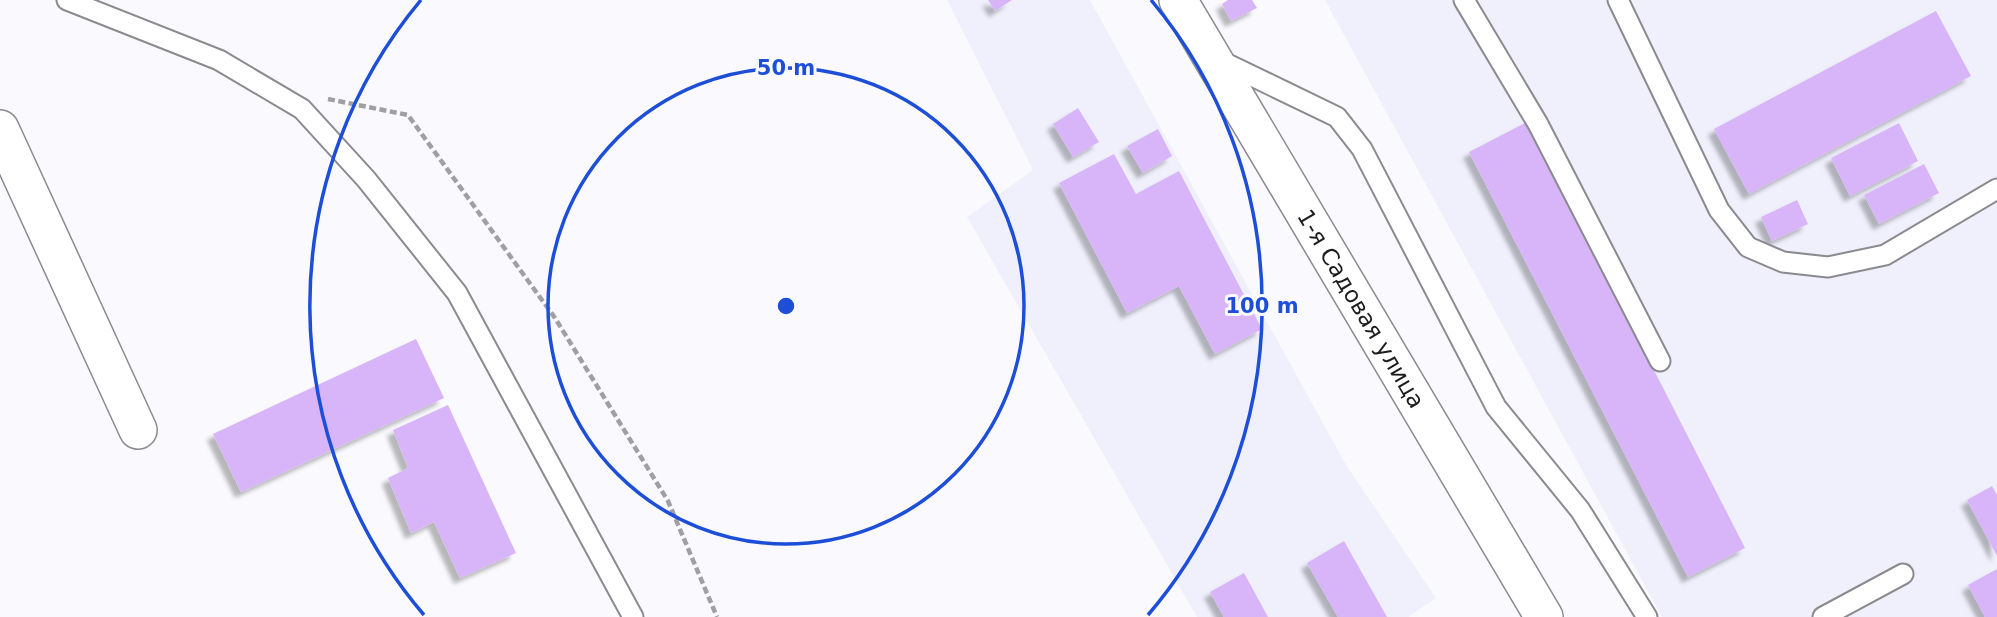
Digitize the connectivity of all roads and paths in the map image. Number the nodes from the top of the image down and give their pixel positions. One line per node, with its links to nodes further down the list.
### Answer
1 (67, 0): 12 (lane)
2 (1178, 0): 5 (street, 1-я Садовая улица)
3 (1464, 0): 9 (lane)
4 (1618, 0): 8 (lane)
5 (1212, 57): 14 (street, 1-я Садовая улица); 15 (lane)
6 (315, 96): 13 (path)
7 (0, 129): 10 (street)
8 (1997, 190)
9 (1660, 361)
10 (138, 429)
11 (1903, 574): 16 (lane)
12 (633, 617)
13 (717, 617)
14 (1544, 617)
15 (1647, 617)
16 (1823, 617)

